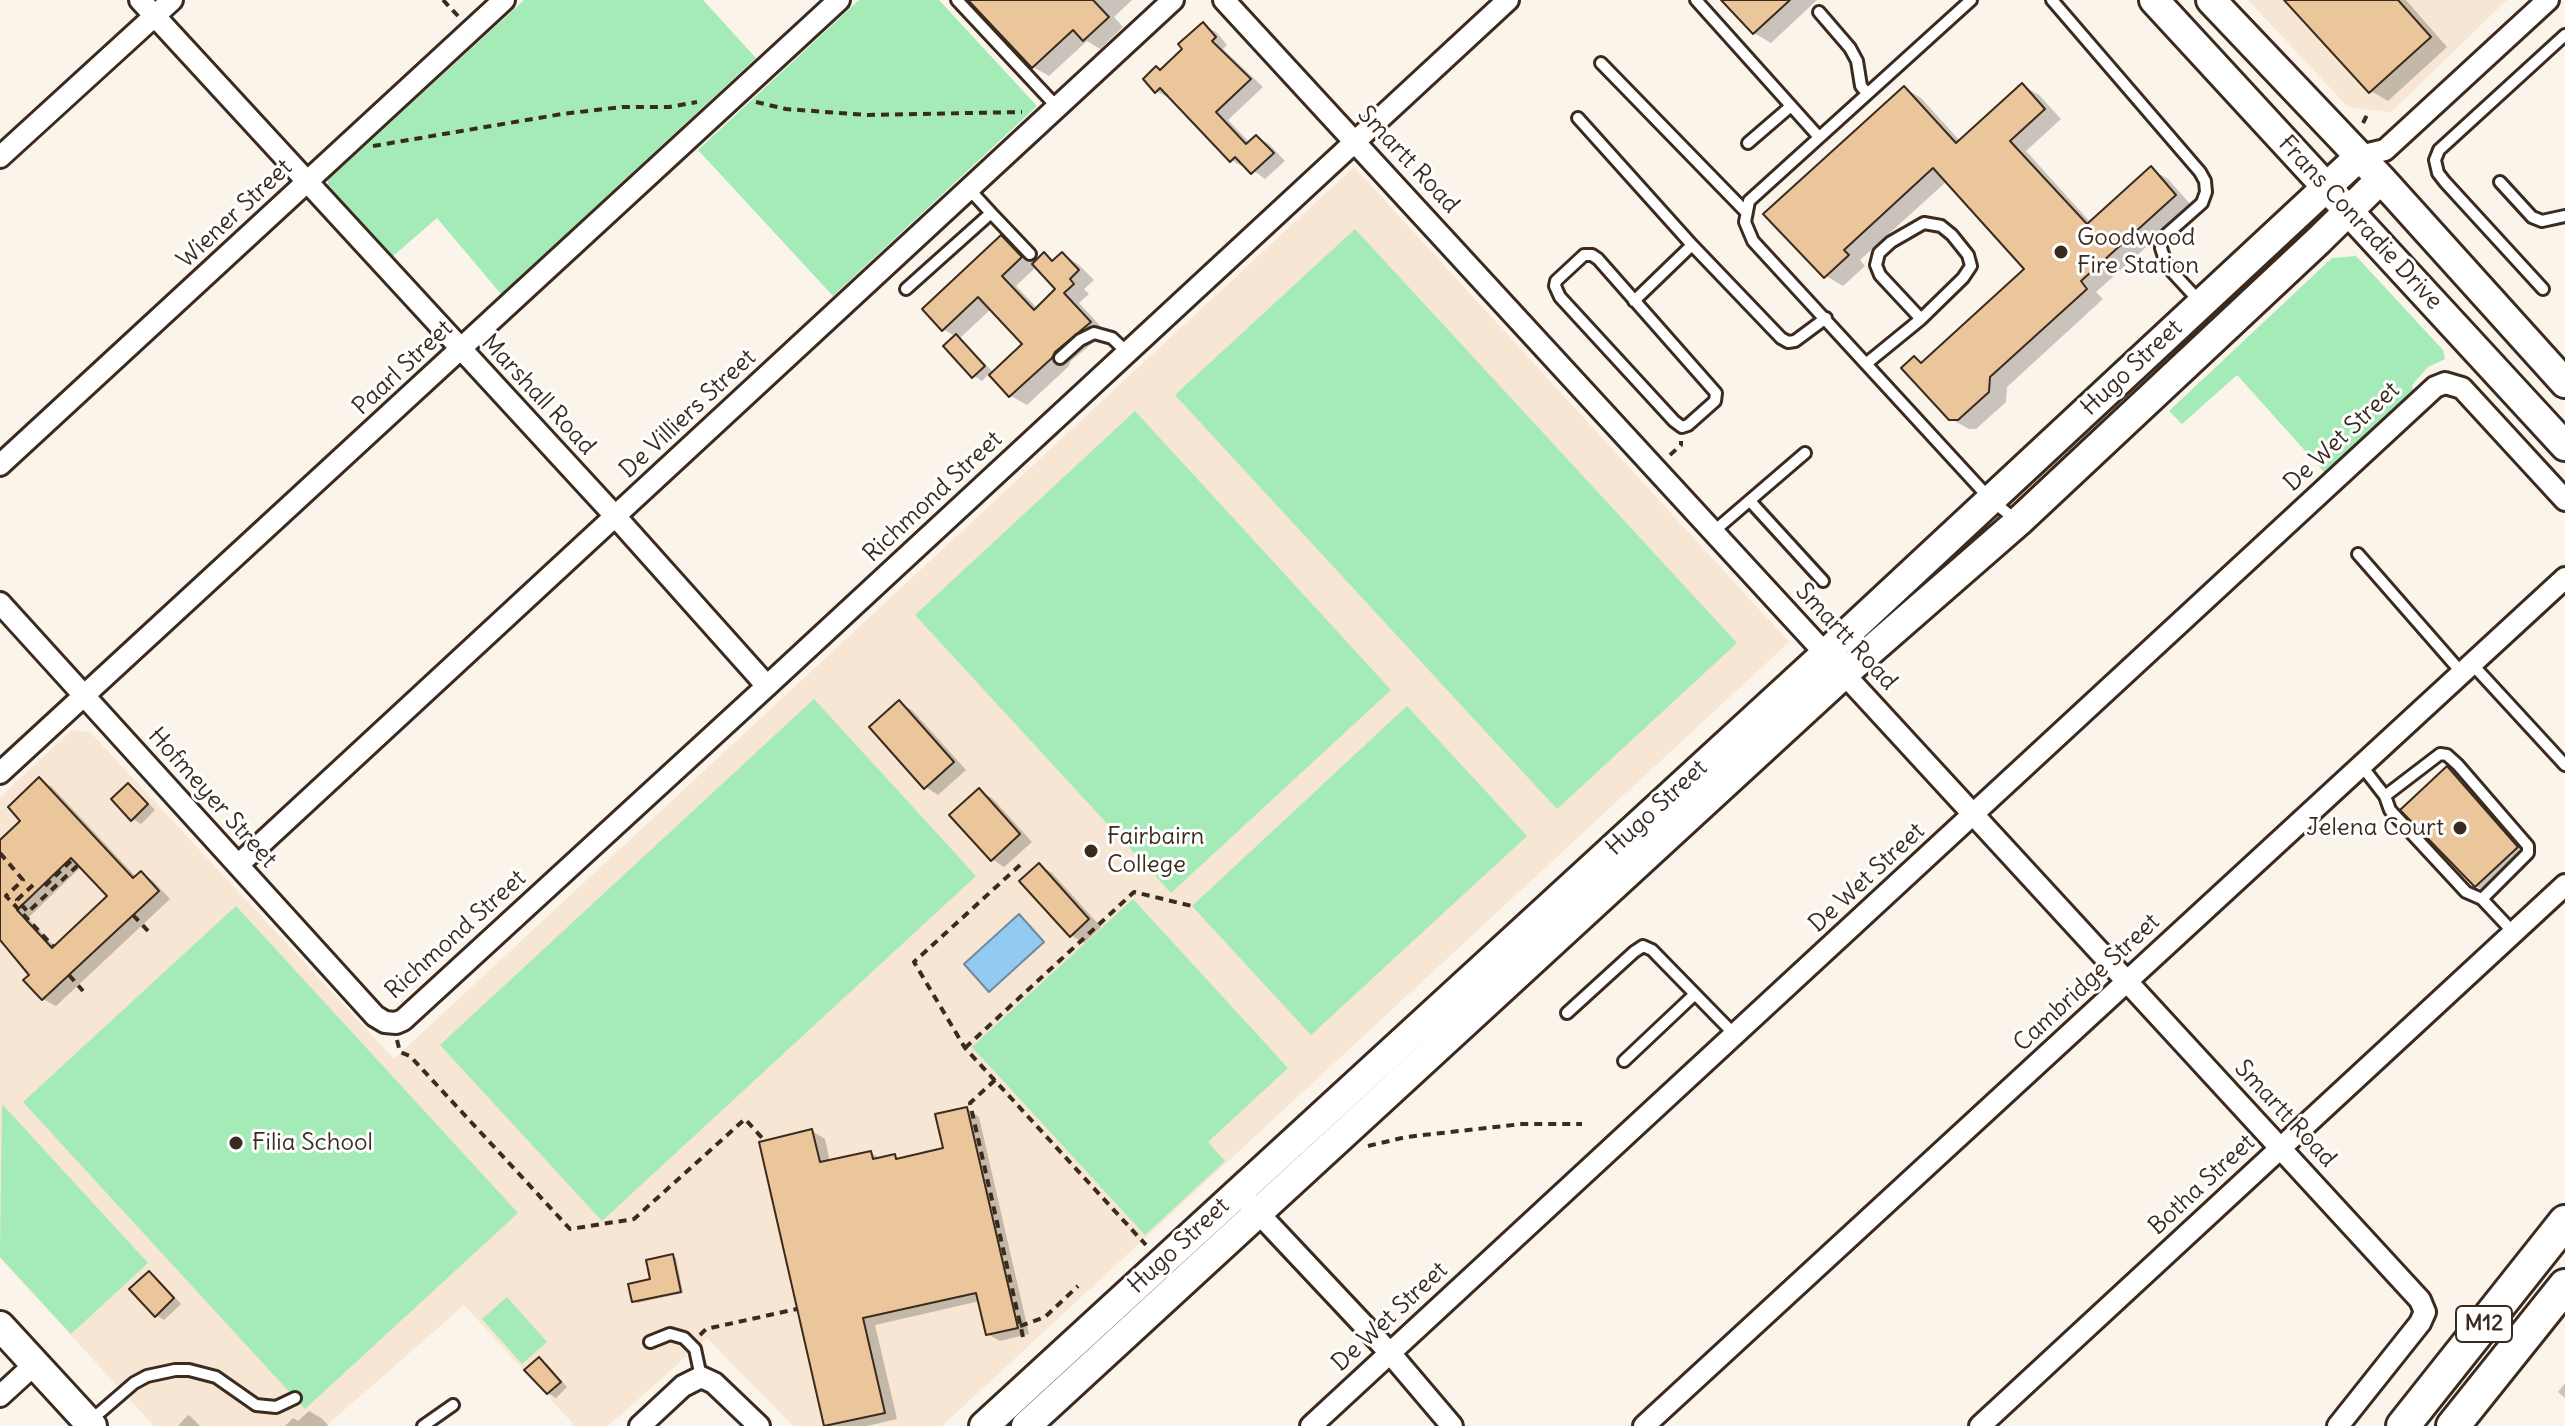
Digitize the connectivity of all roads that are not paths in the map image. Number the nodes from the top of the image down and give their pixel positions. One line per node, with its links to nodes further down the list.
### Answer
1 (140, 0): 16 (street, Marshall Road)
2 (172, 0): 16 (street)
3 (504, 0): 30 (street, Wiener Street)
4 (839, 0): 45 (street, Paarl Street)
5 (957, 0): 21 (lane)
6 (1173, 0): 21 (street, De Villiers Street)
7 (1224, 0): 24 (street, Smartt Road)
8 (1508, 0): 24 (street, Richmond Street)
9 (1696, 0): 20 (lane)
10 (1971, 0): 19 (lane)
11 (2052, 0): 42 (lane)
12 (2154, 0): 31 (street, Frans Conradie Drive)
13 (2211, 0): 26 (street, Frans Conradie Drive)
14 (2548, 0): 26 (street)
15 (1819, 12): 19 (lane)
16 (154, 16): 27 (street); 30 (street, Marshall Road)
17 (2565, 35): 40 (lane)
18 (1601, 63): 34 (lane)
19 (1867, 93): 23 (lane)
20 (1791, 106): 23 (lane); 25 (lane)
21 (1050, 114): 32 (street, De Villiers Street)
22 (1578, 118): 37 (lane)
23 (1818, 136): 34 (lane)
24 (1356, 142): 46 (street, Richmond Street); 60 (street, Smartt Road)
25 (1748, 143)
26 (2373, 153): 28 (street, Frans Conradie Drive); 31 (street, Hugo Street)
27 (0, 157)
28 (2381, 179): 33 (street, Hugo Street); 49 (street, Frans Conradie Drive)
29 (2500, 182): 36 (lane)
30 (307, 183): 45 (street, Marshall Road); 54 (street, Wiener Street)
31 (2326, 186): 33 (street, Frans Conradie Drive); 42 (street, Hugo Street)
32 (969, 189): 35 (lane); 58 (street, De Villiers Street)
33 (2349, 210): 51 (street, Hugo Street); 52 (street, Frans Conradie Drive)
34 (1745, 211): 43 (lane)
35 (991, 213): 38 (lane); 39 (lane)
36 (2565, 216)
37 (1692, 245): 41 (lane); 43 (lane)
38 (1030, 254)
39 (906, 289)
40 (2543, 289)
41 (1634, 301): 41 (lane)
42 (2201, 303): 50 (street, Hugo Street)
43 (1826, 318): 48 (lane)
44 (1921, 319): 44 (lane); 48 (lane)
45 (461, 351): 58 (street, Marshall Road); 69 (street, Paarl Street)
46 (1128, 353): 47 (lane); 68 (street, Richmond Street)
47 (1060, 358)
48 (1867, 363): 55 (lane)
49 (2564, 381)
50 (2091, 407): 51 (street); 55 (street, Hugo Street)
51 (2114, 431): 59 (street, Hugo Street)
52 (2565, 446)
53 (1805, 453): 57 (lane)
54 (0, 465)
55 (1991, 500): 59 (lane); 65 (street, Hugo Street)
56 (2565, 500): 74 (street, De Wet Street)
57 (1750, 501): 60 (lane); 63 (lane)
58 (616, 517): 68 (street, Marshall Road); 75 (street, De Villiers Street)
59 (2018, 522): 67 (street, Hugo Street)
60 (1713, 532): 65 (street, Smartt Road)
61 (2358, 554): 66 (lane)
62 (2565, 578): 66 (street, Cambridge Street)
63 (1823, 581)
64 (0, 603): 69 (street, Hofmeyer Street)
65 (1825, 654): 67 (street, Smartt Road); 86 (street, Hugo Street)
66 (2467, 668): 70 (street, Cambridge Street); 71 (lane)
67 (1845, 673): 74 (street, Smartt Road); 87 (street, Hugo Street)
68 (767, 686): 82 (street, Richmond Street)
69 (85, 695): 72 (street, Paarl Street); 75 (street, Hofmeyer Street)
70 (2361, 765): 73 (lane); 79 (street, Cambridge Street)
71 (2565, 765)
72 (0, 773)
73 (2385, 796): 77 (lane); 77 (lane)
74 (1973, 814): 79 (street, Smartt Road); 83 (street, De Wet Street)
75 (238, 865): 82 (street, Hofmeyer Street)
76 (2565, 885): 78 (street, Botha Street)
77 (2482, 899): 78 (lane)
78 (2514, 933): 85 (street, Botha Street)
79 (2127, 980): 85 (street, Smartt Road); 108 (street, Cambridge Street)
80 (1695, 994): 81 (lane); 83 (lane); 84 (lane)
81 (1567, 1013)
82 (391, 1024)
83 (1735, 1035): 94 (street, De Wet Street)
84 (1624, 1061)
85 (2281, 1148): 109 (street, Botha Street); 110 (street, Smartt Road)
86 (1237, 1192): 87 (street); 90 (street, Hugo Street)
87 (1259, 1212): 92 (street, Hugo Street); 94 (street)
88 (2565, 1222): 111 (main road, M12)
89 (2565, 1286): 112 (main road, M12)
90 (1104, 1315): 92 (lane); 104 (street, Hugo Street)
91 (0, 1326): 95 (street)
92 (1126, 1336): 105 (street, Hugo Street)
93 (650, 1342): 96 (lane)
94 (1390, 1353): 106 (street, De Wet Street); 107 (street)
95 (35, 1364): 97 (street); 100 (street)
96 (701, 1377): 102 (street); 103 (street)
97 (0, 1396)
98 (295, 1398): 100 (lane)
99 (453, 1405): 101 (lane)
100 (90, 1424)
101 (423, 1426)
102 (640, 1426)
103 (759, 1426)
104 (984, 1426)
105 (1026, 1426)
106 (1311, 1426)
107 (1452, 1426)
108 (1644, 1426)
109 (1980, 1426)
110 (2338, 1426)
111 (2403, 1426)
112 (2453, 1426)

